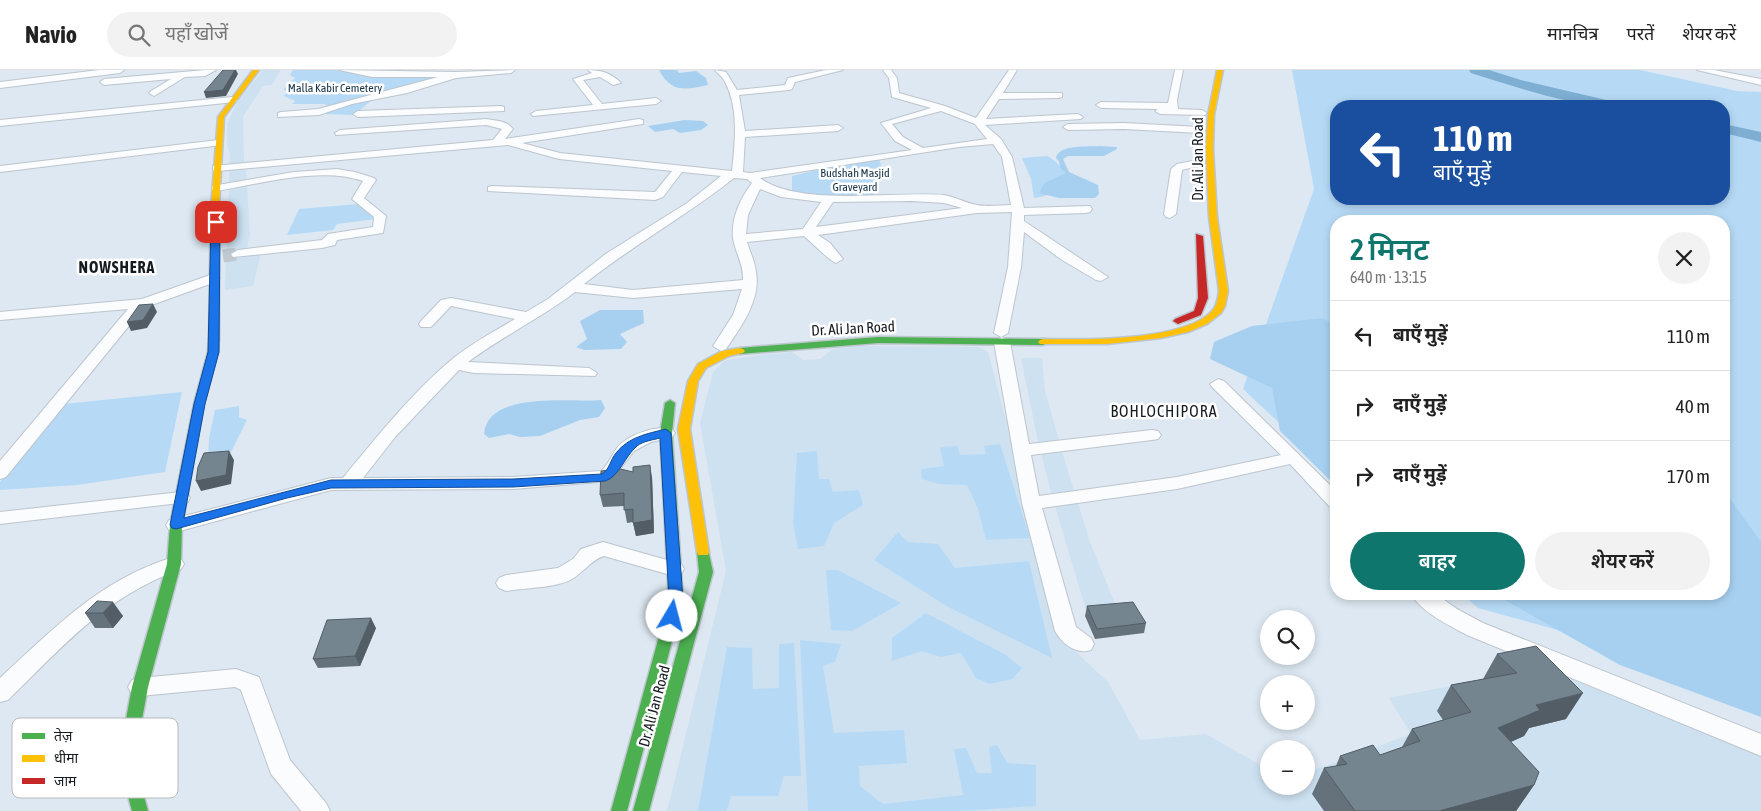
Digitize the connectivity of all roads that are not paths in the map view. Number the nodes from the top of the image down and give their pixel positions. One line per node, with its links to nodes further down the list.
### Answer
1 (118, 70): 24 (street)
2 (212, 70): 18 (street)
3 (256, 70): 30 (main road)
4 (343, 70): 15 (street)
5 (511, 70): 19 (street)
6 (719, 70): 25 (street)
7 (841, 70): 20 (street); 25 (street)
8 (887, 70): 36 (street)
9 (1013, 70): 29 (street)
10 (1179, 70): 38 (street)
11 (1209, 70): 40 (main road, Dr. Ali Jan Road)
12 (1220, 70): 90 (main road, Dr. Ali Jan Road)
13 (1701, 70): 17 (street)
14 (1723, 70): 17 (street)
15 (414, 72): 19 (street)
16 (596, 72): 23 (street); 34 (street)
17 (1712, 72): 21 (street)
18 (184, 74): 22 (street); 26 (street)
19 (455, 75): 28 (street)
20 (848, 79)
21 (1761, 82)
22 (96, 83)
23 (616, 83)
24 (0, 84)
25 (733, 92): 54 (street)
26 (154, 93)
27 (1059, 95): 29 (street)
28 (381, 96): 41 (street); 43 (street)
29 (995, 96): 47 (street)
30 (232, 100): 35 (street); 59 (main road)
31 (656, 101): 34 (street)
32 (1130, 104): 33 (street); 38 (street); 39 (street)
33 (1101, 105)
34 (599, 106): 42 (street)
35 (164, 108): 45 (street); 48 (street)
36 (942, 108): 47 (street); 60 (street)
37 (500, 109): 41 (street)
38 (1173, 109): 39 (street); 40 (street)
39 (1137, 112): 50 (street)
40 (1202, 113): 53 (main road, Dr. Ali Jan Road)
41 (358, 114): 55 (street)
42 (536, 114)
43 (281, 115)
44 (1078, 117): 47 (street)
45 (156, 118)
46 (639, 122): 57 (street)
47 (979, 122): 56 (street)
48 (0, 123)
49 (1068, 127): 50 (street)
50 (1146, 127): 53 (street)
51 (838, 128): 54 (street)
52 (412, 129): 55 (street); 58 (street); 61 (street)
53 (1200, 130): 64 (main road, Dr. Ali Jan Road)
54 (742, 134): 68 (street)
55 (334, 140): 62 (street)
56 (997, 141): 60 (street); 75 (street)
57 (508, 142): 58 (street); 66 (street)
58 (496, 143): 61 (street)
59 (218, 144): 63 (main road); 65 (street)
60 (922, 151): 69 (street)
61 (384, 153): 62 (street)
62 (320, 158): 63 (street); 67 (street)
63 (216, 168): 70 (main road)
64 (1198, 168): 76 (street)
65 (0, 169)
66 (680, 169): 68 (street); 71 (street)
67 (306, 175): 70 (street); 80 (street)
68 (734, 175): 69 (street); 85 (street)
69 (754, 180): 72 (street); 79 (street)
70 (216, 188): 83 (main road)
71 (492, 189)
72 (829, 199): 73 (street); 78 (street)
73 (977, 209): 75 (street); 78 (street)
74 (1086, 209): 75 (street)
75 (1019, 214): 82 (street); 90 (street)
76 (1170, 214)
77 (1199, 226): 90 (main road, Dr. Ali Jan Road)
78 (807, 232): 79 (street); 81 (street)
79 (739, 239): 84 (street)
80 (238, 254)
81 (836, 259)
82 (1101, 277)
83 (213, 278): 86 (street); 105 (main road)
84 (750, 284): 85 (street); 91 (street)
85 (571, 287): 88 (street)
86 (144, 303): 87 (street); 100 (street)
87 (0, 316)
88 (529, 317): 89 (street); 92 (street)
89 (426, 324)
90 (1002, 338): 91 (main road, Dr. Ali Jan Road); 99 (street); 112 (main road, Dr. Ali Jan Road)
91 (721, 346): 94 (main road, Dr. Ali Jan Road)
92 (456, 365): 93 (street); 103 (street)
93 (589, 374)
94 (682, 378)
95 (1218, 384): 101 (street)
96 (674, 395): 97 (main road, Dr. Ali Jan Road)
97 (666, 433): 103 (street); 110 (main road, Dr. Ali Jan Road)
98 (1152, 435): 99 (street)
99 (1020, 451): 106 (street)
100 (8, 455): 102 (street)
101 (1294, 458): 104 (street); 106 (street)
102 (0, 472)
103 (350, 482): 108 (street)
104 (1330, 496)
105 (181, 498): 107 (street); 108 (main road)
106 (1032, 503): 115 (street)
107 (0, 518)
108 (176, 525): 109 (main road)
109 (174, 564): 116 (main road); 117 (street)
110 (674, 569): 111 (street); 113 (main road, Dr. Ali Jan Road)
111 (506, 584)
112 (699, 597): 113 (main road); 124 (main road, Dr. Ali Jan Road)
113 (676, 600): 123 (main road, Dr. Ali Jan Road)
114 (1430, 600): 119 (street)
115 (1083, 644)
116 (140, 687): 118 (main road); 122 (street)
117 (0, 693)
118 (134, 718)
119 (1761, 745)
120 (136, 798): 121 (main road)
121 (140, 811)
122 (317, 811)
123 (619, 811)
124 (641, 811)

